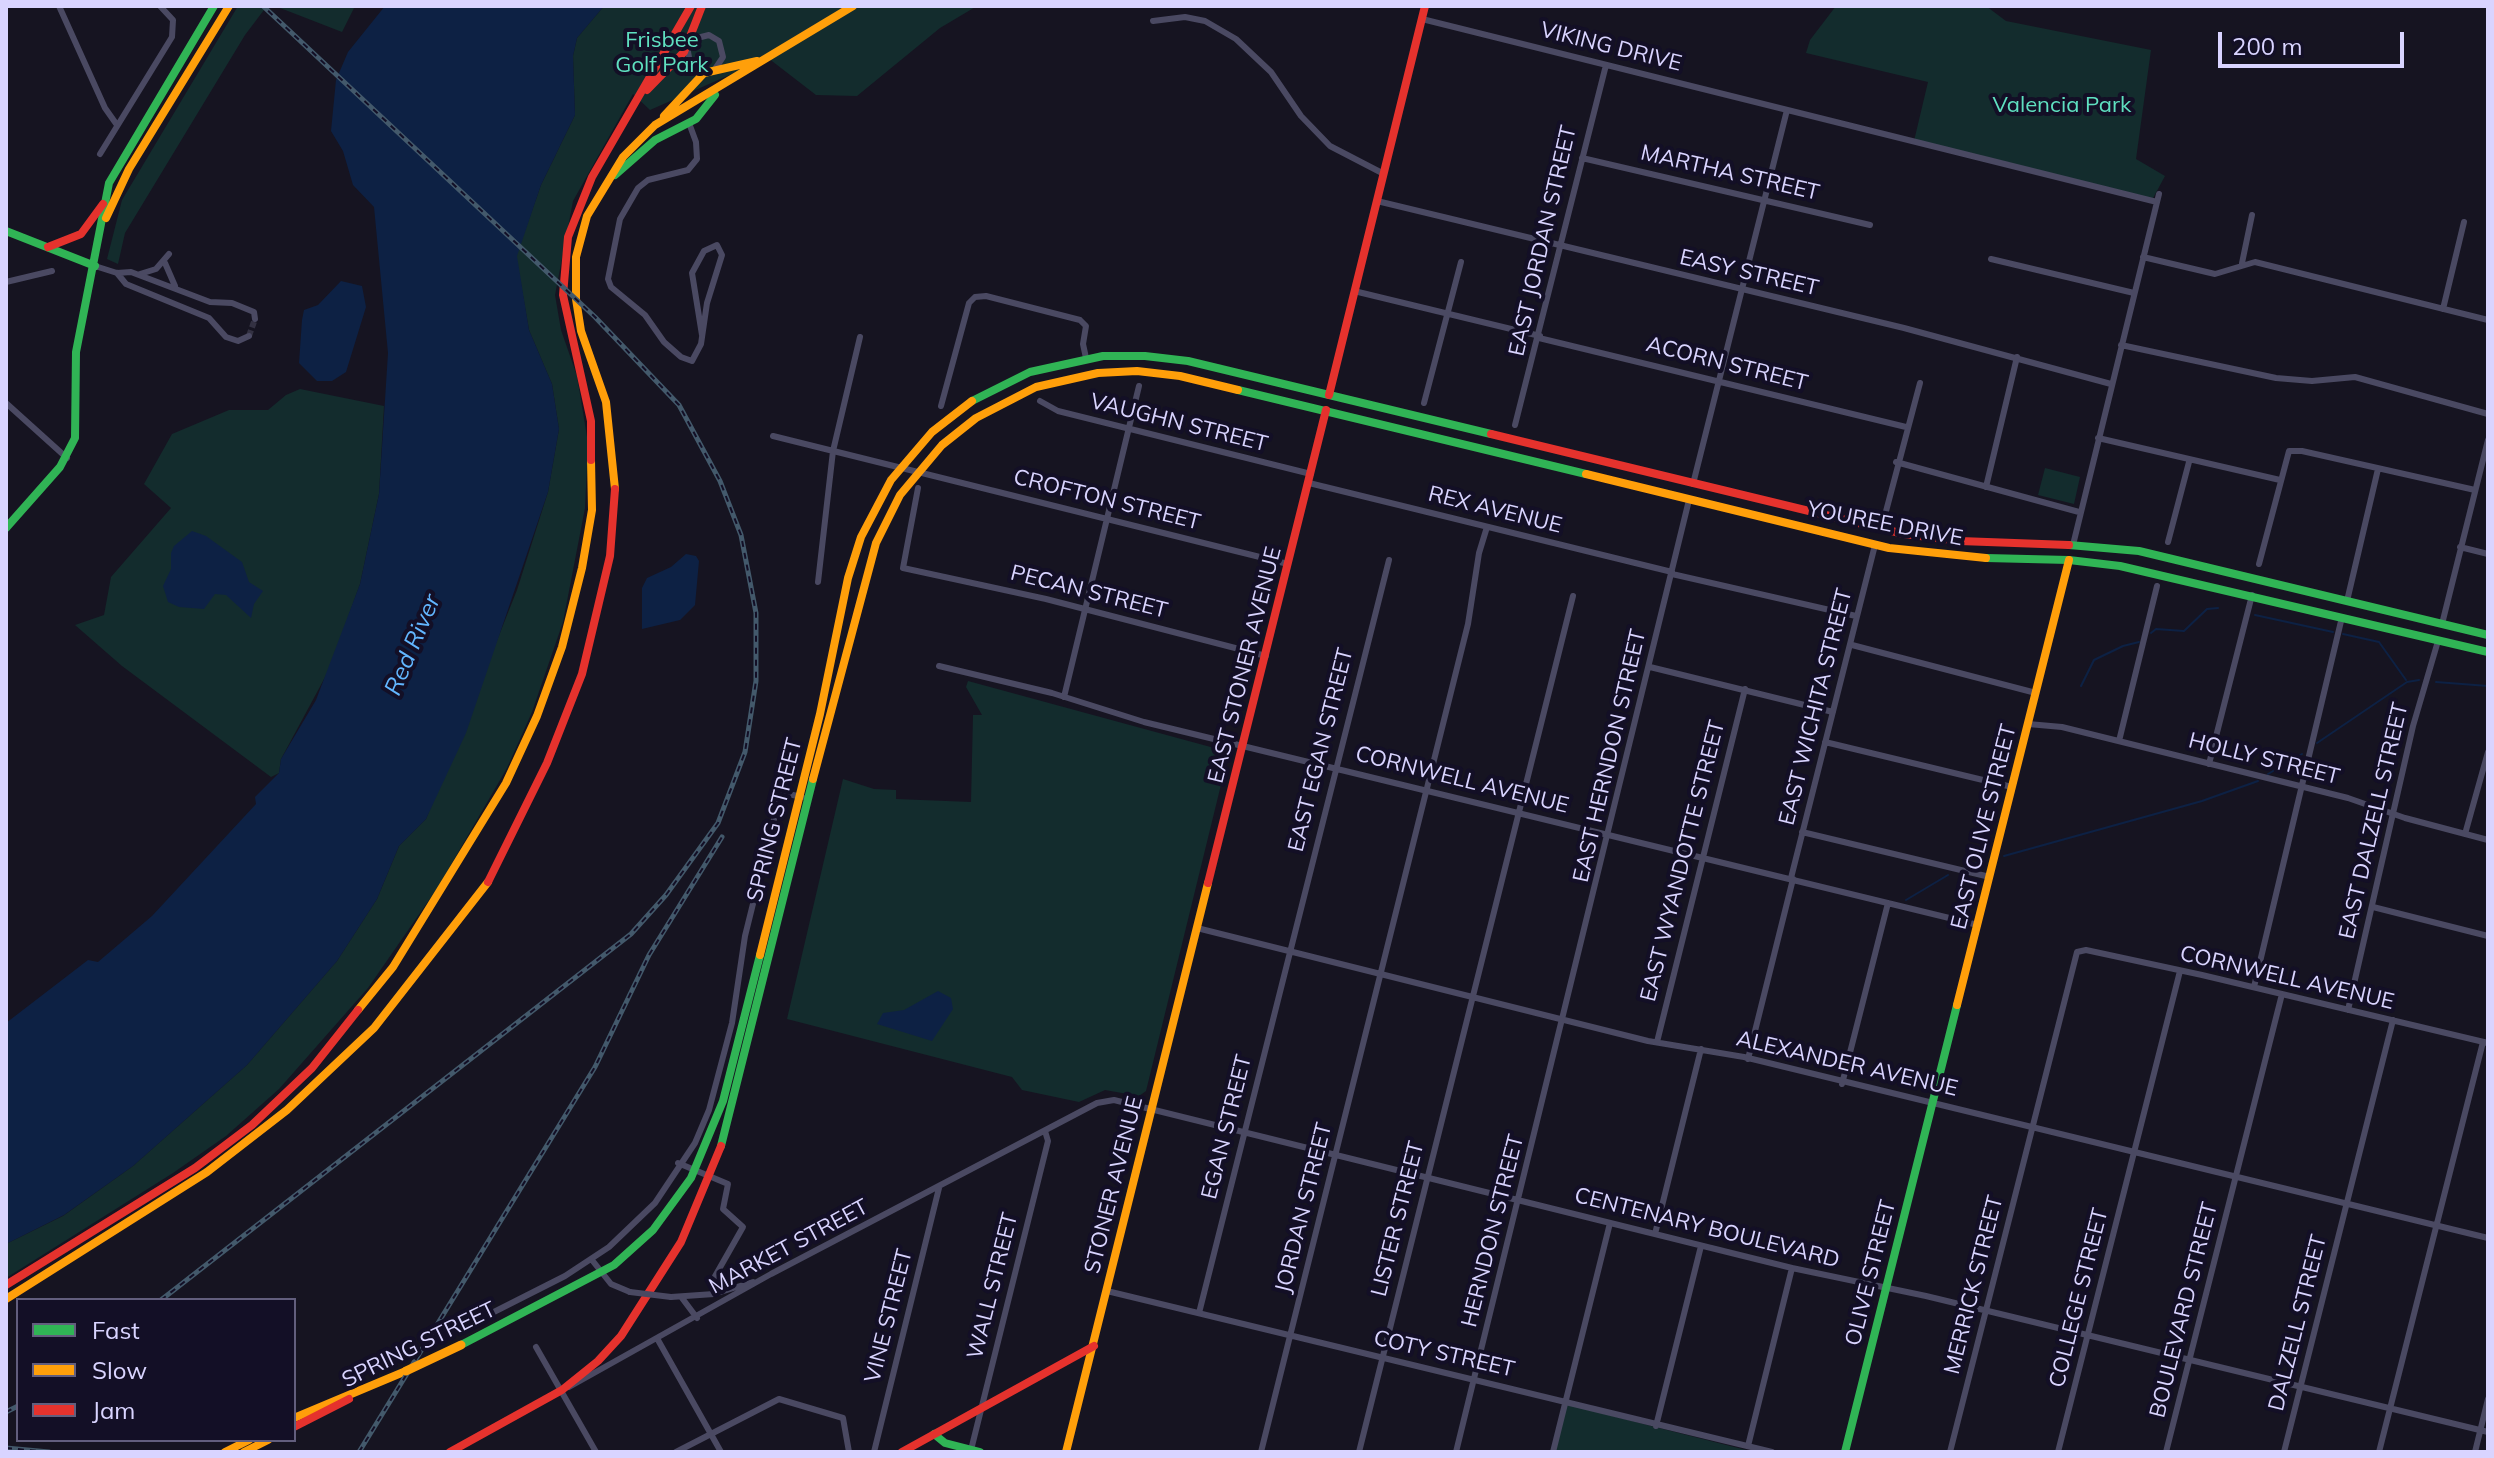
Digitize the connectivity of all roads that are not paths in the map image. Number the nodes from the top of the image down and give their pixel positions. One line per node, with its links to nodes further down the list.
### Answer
1 (59, 6): 18 (street)
2 (160, 6): 18 (street)
3 (214, 6): 26 (main road)
4 (229, 6): 29 (main road)
5 (691, 6): 20 (main road)
6 (702, 6): 11 (main road)
7 (853, 6): 12 (main road)
8 (1425, 6): 9 (main road)
9 (1422, 19): 13 (street, VIKING DRIVE); 23 (main road)
10 (1153, 21): 23 (street)
11 (689, 44): 14 (street); 14 (street); 20 (main road)
12 (768, 58): 14 (main road); 15 (main road)
13 (1606, 65): 16 (street, VIKING DRIVE); 22 (street, EAST JORDAN STREET)
14 (711, 70): 19 (main road)
15 (723, 87): 17 (main road); 19 (main road)
16 (1789, 110): 25 (street); 36 (street, VIKING DRIVE)
17 (689, 123): 27 (main road); 54 (street)
18 (117, 125): 21 (street)
19 (655, 125): 27 (main road)
20 (617, 133): 192 (main road)
21 (100, 154)
22 (1582, 158): 25 (street, MARTHA STREET); 33 (street, EAST JORDAN STREET)
23 (1384, 174): 24 (main road)
24 (1377, 201): 33 (street, EASY STREET); 47 (main road)
25 (1765, 201): 31 (street, MARTHA STREET); 48 (street)
26 (104, 203): 29 (main road); 34 (main road)
27 (592, 204): 197 (main road)
28 (2252, 215): 40 (street)
29 (105, 218): 41 (main road)
30 (2464, 222): 50 (street)
31 (1870, 225)
32 (6, 231): 34 (main road)
33 (1561, 246): 48 (street, EASY STREET); 57 (street, EAST JORDAN STREET)
34 (47, 247): 41 (main road)
35 (169, 254): 44 (street)
36 (2143, 257): 40 (street); 49 (street)
37 (1991, 259): 49 (street)
38 (1461, 262): 51 (street)
39 (165, 263): 46 (street)
40 (2242, 263): 50 (street)
41 (95, 266): 43 (street); 80 (main road)
42 (52, 271): 45 (street)
43 (117, 273): 44 (street); 55 (street)
44 (137, 274): 46 (street)
45 (6, 282)
46 (177, 289): 52 (street)
47 (1354, 291): 51 (street, ACORN STREET); 65 (main road)
48 (1742, 291): 59 (street, EASY STREET); 61 (street)
49 (2134, 293): 58 (street)
50 (2443, 309): 53 (street)
51 (1447, 315): 57 (street, ACORN STREET); 68 (street)
52 (255, 319)
53 (2488, 320)
54 (702, 335): 54 (street)
55 (249, 336)
56 (860, 337): 78 (street)
57 (1540, 337): 61 (street, ACORN STREET); 72 (street, EAST JORDAN STREET)
58 (2121, 345): 63 (street); 71 (street)
59 (2017, 357): 63 (street, EASY STREET); 89 (street)
60 (1086, 358): 65 (main road, SPRING STREET); 69 (street); 83 (main road, SPRING STREET)
61 (1720, 381): 73 (street, ACORN STREET); 88 (street)
62 (1920, 383): 73 (street)
63 (2111, 384): 76 (street)
64 (1139, 386): 74 (street)
65 (1329, 395): 70 (main road, EAST STONER AVENUE); 88 (main road, YOUREE DRIVE)
66 (1040, 401): 74 (street, VAUGHN STREET)
67 (6, 403): 80 (street)
68 (1424, 403)
69 (941, 406)
70 (1326, 410): 85 (main road, SPRING STREET); 86 (main road, EAST STONER AVENUE); 92 (main road, YOUREE DRIVE)
71 (2488, 414)
72 (1515, 425)
73 (1906, 427): 81 (street)
74 (1128, 428): 86 (street, VAUGHN STREET); 95 (street)
75 (773, 436): 78 (street)
76 (2098, 438): 82 (street); 93 (street)
77 (2488, 440): 79 (street)
78 (833, 451): 83 (street); 108 (street)
79 (2486, 455): 91 (street)
80 (67, 458): 97 (main road)
81 (1896, 462): 89 (street); 94 (street)
82 (2189, 462): 87 (street); 98 (street)
83 (900, 468): 85 (street, CROFTON STREET); 138 (main road, SPRING STREET)
84 (2378, 469): 87 (street); 91 (street); 112 (street)
85 (917, 472): 95 (street, CROFTON STREET); 138 (main road, SPRING STREET)
86 (1310, 478): 96 (street, REX AVENUE); 105 (main road, EAST STONER AVENUE)
87 (2280, 480): 106 (street)
88 (1693, 484): 92 (main road); 100 (main road, YOUREE DRIVE)
89 (1986, 487): 93 (street)
90 (918, 488): 113 (street, PECAN STREET)
91 (2475, 490): 101 (street)
92 (1689, 500): 99 (main road, YOUREE DRIVE); 107 (street, EAST HERNDON STREET)
93 (2079, 512): 100 (street)
94 (1885, 515)
95 (1107, 519): 105 (street, CROFTON STREET); 113 (street)
96 (1487, 527): 107 (street, REX AVENUE); 137 (street)
97 (6, 528)
98 (2168, 542)
99 (1875, 545): 104 (main road, YOUREE DRIVE); 114 (street, EAST WICHITA STREET)
100 (2073, 545): 104 (main road, EAST OLIVE STREET); 112 (main road, YOUREE DRIVE)
101 (2460, 547): 102 (street); 116 (street)
102 (2488, 554)
103 (1389, 560): 134 (street, EAST EGAN STREET)
104 (2069, 560): 110 (main road, YOUREE DRIVE); 125 (main road, EAST OLIVE STREET)
105 (1288, 564): 121 (main road, EAST STONER AVENUE)
106 (2259, 564)
107 (1672, 573): 114 (street, REX AVENUE); 123 (street, EAST HERNDON STREET)
108 (818, 582)
109 (2157, 586): 129 (street)
110 (2252, 595): 115 (main road, YOUREE DRIVE); 133 (street)
111 (1573, 596): 139 (street, LISTER STREET)
112 (2347, 601): 116 (main road, YOUREE DRIVE)
113 (1085, 609): 121 (street, PECAN STREET); 126 (street)
114 (1856, 616): 119 (street, EAST WICHITA STREET)
115 (2342, 617): 118 (main road, YOUREE DRIVE); 135 (street)
116 (2442, 624): 117 (main road, YOUREE DRIVE); 118 (main road)
117 (2488, 635)
118 (2438, 641): 120 (main road, YOUREE DRIVE); 140 (street, EAST DALZELL STREET)
119 (1852, 645): 125 (street); 127 (street, EAST WICHITA STREET)
120 (2488, 652)
121 (1266, 656): 131 (main road, EAST STONER AVENUE)
122 (939, 666): 126 (street, CORNWELL AVENUE)
123 (1650, 667): 124 (street); 142 (street, EAST HERNDON STREET)
124 (1745, 689): 127 (street); 145 (street, EAST WYANDOTTE STREET)
125 (2036, 693): 128 (main road, EAST OLIVE STREET)
126 (1064, 697): 131 (street, CORNWELL AVENUE)
127 (1833, 712): 130 (street, EAST WICHITA STREET)
128 (2028, 724): 129 (street, HOLLY STREET); 136 (main road, EAST OLIVE STREET)
129 (2119, 741): 133 (street, HOLLY STREET)
130 (1825, 742): 136 (street); 141 (street, EAST WICHITA STREET)
131 (1243, 746): 134 (street, CORNWELL AVENUE); 151 (main road, EAST STONER AVENUE)
132 (2488, 752): 143 (street)
133 (2209, 764): 135 (street, HOLLY STREET)
134 (1335, 768): 137 (street, CORNWELL AVENUE); 153 (street, EAST EGAN STREET)
135 (2301, 786): 140 (street, HOLLY STREET); 157 (street)
136 (2012, 787): 146 (main road, EAST OLIVE STREET)
137 (1427, 790): 139 (street, CORNWELL AVENUE); 156 (street)
138 (804, 797): 175 (street); 176 (main road, SPRING STREET); 179 (main road, SPRING STREET)
139 (1518, 812): 142 (street, CORNWELL AVENUE); 159 (street, LISTER STREET)
140 (2393, 813): 143 (street, HOLLY STREET); 149 (street, EAST DALZELL STREET)
141 (1802, 832): 146 (street); 147 (street, EAST WICHITA STREET)
142 (1610, 834): 145 (street, CORNWELL AVENUE); 161 (street, EAST HERNDON STREET)
143 (2465, 834): 144 (street, HOLLY STREET)
144 (2488, 840)
145 (1702, 857): 147 (street, CORNWELL AVENUE); 163 (street, EAST WYANDOTTE STREET)
146 (1990, 877): 150 (main road, EAST OLIVE STREET)
147 (1792, 878): 148 (street, CORNWELL AVENUE); 166 (street, EAST WICHITA STREET)
148 (1888, 903): 150 (street, CORNWELL AVENUE); 167 (street)
149 (2373, 907): 152 (street); 160 (street, EAST DALZELL STREET)
150 (1978, 925): 168 (main road, EAST OLIVE STREET)
151 (1197, 928): 153 (street, ALEXANDER AVENUE); 169 (main road, STONER AVENUE)
152 (2488, 936)
153 (1289, 950): 156 (street, ALEXANDER AVENUE); 172 (street, EGAN STREET)
154 (2077, 952): 155 (street, CORNWELL AVENUE); 170 (street, MERRICK STREET)
155 (2180, 971): 157 (street, CORNWELL AVENUE); 173 (street, COLLEGE STREET)
156 (1381, 973): 159 (street, ALEXANDER AVENUE); 174 (street, JORDAN STREET)
157 (2254, 987): 158 (street, CORNWELL AVENUE)
158 (2282, 994): 160 (street, CORNWELL AVENUE); 178 (street, BOULEVARD STREET)
159 (1473, 995): 161 (street, ALEXANDER AVENUE); 177 (street, LISTER STREET)
160 (2348, 1010): 162 (street, CORNWELL AVENUE)
161 (1564, 1019): 163 (street, ALEXANDER AVENUE); 181 (street, HERNDON STREET)
162 (2393, 1020): 164 (street, CORNWELL AVENUE); 182 (street)
163 (1657, 1042): 165 (street, ALEXANDER AVENUE)
164 (2485, 1042): 184 (street)
165 (1701, 1049): 166 (street, ALEXANDER AVENUE); 185 (street)
166 (1748, 1059): 167 (street, ALEXANDER AVENUE)
167 (1842, 1084): 168 (street, ALEXANDER AVENUE)
168 (1933, 1103): 170 (street, ALEXANDER AVENUE); 193 (main road, OLIVE STREET)
169 (1152, 1109): 171 (street, MARKET STREET); 172 (street, CENTENARY BOULEVARD); 194 (main road, STONER AVENUE)
170 (2032, 1127): 173 (street, ALEXANDER AVENUE); 198 (street, MERRICK STREET)
171 (1045, 1131): 180 (street, MARKET STREET); 215 (street, WALL STREET)
172 (1245, 1132): 174 (street, CENTENARY BOULEVARD); 199 (street, EGAN STREET)
173 (2134, 1152): 178 (street, ALEXANDER AVENUE); 203 (street, COLLEGE STREET)
174 (1336, 1154): 177 (street, CENTENARY BOULEVARD); 202 (street, JORDAN STREET)
175 (678, 1163): 176 (street); 188 (street)
176 (694, 1173): 179 (street); 190 (main road, SPRING STREET)
177 (1427, 1177): 181 (street, CENTENARY BOULEVARD); 207 (street, LISTER STREET)
178 (2236, 1177): 182 (street, ALEXANDER AVENUE); 208 (street, BOULEVARD STREET)
179 (711, 1180): 195 (street); 212 (main road, SPRING STREET)
180 (939, 1188): 191 (street, MARKET STREET); 236 (street, VINE STREET)
181 (1518, 1201): 183 (street, CENTENARY BOULEVARD); 210 (street, HERNDON STREET)
182 (2347, 1203): 184 (street, ALEXANDER AVENUE); 211 (street, DALZELL STREET)
183 (1610, 1223): 185 (street, CENTENARY BOULEVARD); 214 (street)
184 (2437, 1225): 186 (street, ALEXANDER AVENUE); 216 (street)
185 (1655, 1234): 187 (street, CENTENARY BOULEVARD)
186 (2488, 1238)
187 (1701, 1246): 189 (street, CENTENARY BOULEVARD); 219 (street)
188 (592, 1260): 190 (street); 200 (street)
189 (1792, 1268): 193 (street, CENTENARY BOULEVARD); 226 (street)
190 (602, 1272): 196 (street, bridge); 209 (main road, SPRING STREET, bridge)
191 (771, 1274): 195 (street); 201 (street, MARKET STREET)
192 (6, 1285)
193 (1886, 1290): 198 (street, CENTENARY BOULEVARD); 244 (main road, OLIVE STREET)
194 (1107, 1291): 199 (street, COTY STREET); 205 (main road, STONER AVENUE)
195 (714, 1294): 196 (street)
196 (675, 1297): 201 (street)
197 (6, 1299)
198 (1986, 1311): 203 (street, CENTENARY BOULEVARD); 245 (street, MERRICK STREET)
199 (1199, 1313): 202 (street, COTY STREET)
200 (484, 1317)
201 (697, 1318): 204 (street, MARKET STREET)
202 (1290, 1335): 207 (street, COTY STREET); 239 (street, JORDAN STREET)
203 (2088, 1335): 208 (street, CENTENARY BOULEVARD); 246 (street, COLLEGE STREET)
204 (658, 1340): 212 (street, MARKET STREET); 221 (street)
205 (1094, 1346): 215 (main road); 238 (main road, STONER AVENUE)
206 (536, 1347): 212 (street)
207 (1382, 1358): 210 (street, COTY STREET); 240 (street, LISTER STREET)
208 (2190, 1360): 211 (street, CENTENARY BOULEVARD); 247 (street, BOULEVARD STREET)
209 (406, 1371): 217 (main road); 218 (main road, SPRING STREET)
210 (1474, 1380): 214 (street, COTY STREET); 241 (street, HERNDON STREET)
211 (2300, 1387): 216 (street, CENTENARY BOULEVARD); 248 (street, DALZELL STREET)
212 (562, 1390): 225 (main road, MARKET STREET); 232 (street)
213 (2488, 1399): 220 (street)
214 (1565, 1402): 219 (street, COTY STREET); 242 (street)
215 (982, 1408): 222 (main road); 227 (street, WALL STREET)
216 (2391, 1408): 220 (street, CENTENARY BOULEVARD); 249 (street)
217 (296, 1417)
218 (296, 1426)
219 (1656, 1426): 226 (street, COTY STREET)
220 (2484, 1431): 250 (street)
221 (711, 1433): 233 (street); 234 (street); 235 (street)
222 (934, 1434): 227 (main road); 237 (main road)
223 (245, 1442): 228 (main road)
224 (264, 1442): 229 (main road)
225 (469, 1442): 230 (main road, MARKET STREET); 231 (street)
226 (1748, 1446): 243 (street, COTY STREET)
227 (976, 1451)
228 (225, 1452)
229 (244, 1452)
230 (450, 1452)
231 (474, 1452)
232 (596, 1452)
233 (676, 1452)
234 (721, 1452)
235 (849, 1452)
236 (874, 1452)
237 (902, 1452)
238 (1066, 1452)
239 (1261, 1452)
240 (1359, 1452)
241 (1456, 1452)
242 (1553, 1452)
243 (1772, 1452)
244 (1845, 1452)
245 (1950, 1452)
246 (2058, 1452)
247 (2166, 1452)
248 (2284, 1452)
249 (2379, 1452)
250 (2475, 1452)

